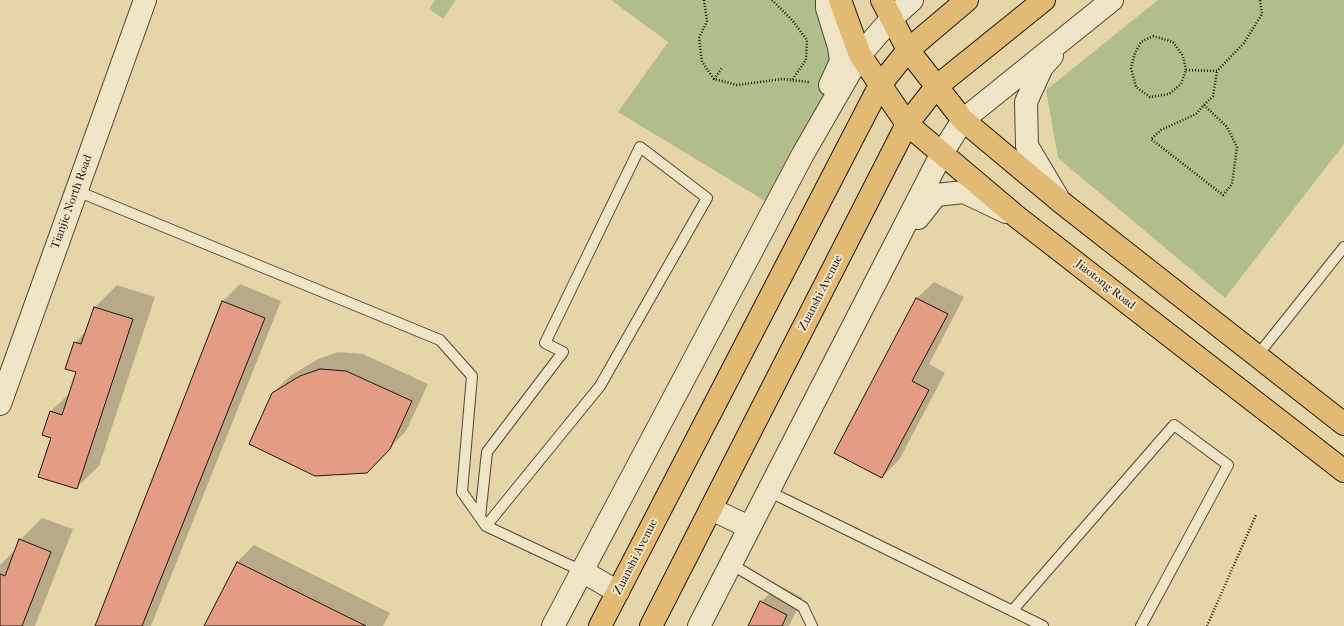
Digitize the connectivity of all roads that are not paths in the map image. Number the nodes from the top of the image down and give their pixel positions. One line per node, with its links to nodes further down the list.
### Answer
1 (145, 0): 18 (street, Tianjie North Road)
2 (827, 0): 17 (street)
3 (840, 0): 11 (main road, Jiaotong Road)
4 (912, 0): 8 (street)
5 (967, 0): 10 (main road, Zuanshi Avenue)
6 (1044, 0): 13 (main road, Zuanshi Avenue)
7 (1112, 0): 9 (street)
8 (886, 10): 10 (main road); 11 (street)
9 (1069, 35): 14 (street); 19 (street)
10 (908, 50): 12 (main road, Zuanshi Avenue); 13 (main road)
11 (860, 55): 12 (main road, Jiaotong Road); 17 (street)
12 (880, 85): 15 (main road, Jiaotong Road); 34 (main road, Zuanshi Avenue)
13 (936, 87): 14 (main road); 15 (main road, Zuanshi Avenue)
14 (963, 120): 16 (street); 19 (main road)
15 (908, 124): 16 (main road, Jiaotong Road); 28 (main road, Zuanshi Avenue)
16 (942, 153): 20 (main road, Jiaotong Road); 22 (street)
17 (803, 154): 33 (street)
18 (76, 191): 24 (street, Tianjie North Road); 29 (lane)
19 (1061, 202): 23 (main road)
20 (1017, 216): 22 (street); 26 (main road, Jiaotong Road)
21 (1344, 248): 23 (lane)
22 (892, 250): 27 (street)
23 (1258, 356): 25 (main road)
24 (0, 404)
25 (1344, 424)
26 (1344, 471)
27 (768, 491): 31 (street); 35 (lane)
28 (711, 508): 31 (street); 38 (main road, Zuanshi Avenue)
29 (480, 517): 30 (lane); 30 (lane)
30 (486, 526): 33 (lane)
31 (749, 527): 32 (street)
32 (731, 564): 39 (street); 40 (lane)
33 (582, 571): 34 (street); 36 (street)
34 (618, 592): 37 (main road, Zuanshi Avenue)
35 (1012, 611): 41 (lane); 42 (lane)
36 (553, 626)
37 (600, 626)
38 (651, 626)
39 (699, 626)
40 (812, 626)
41 (1043, 626)
42 (1141, 626)

